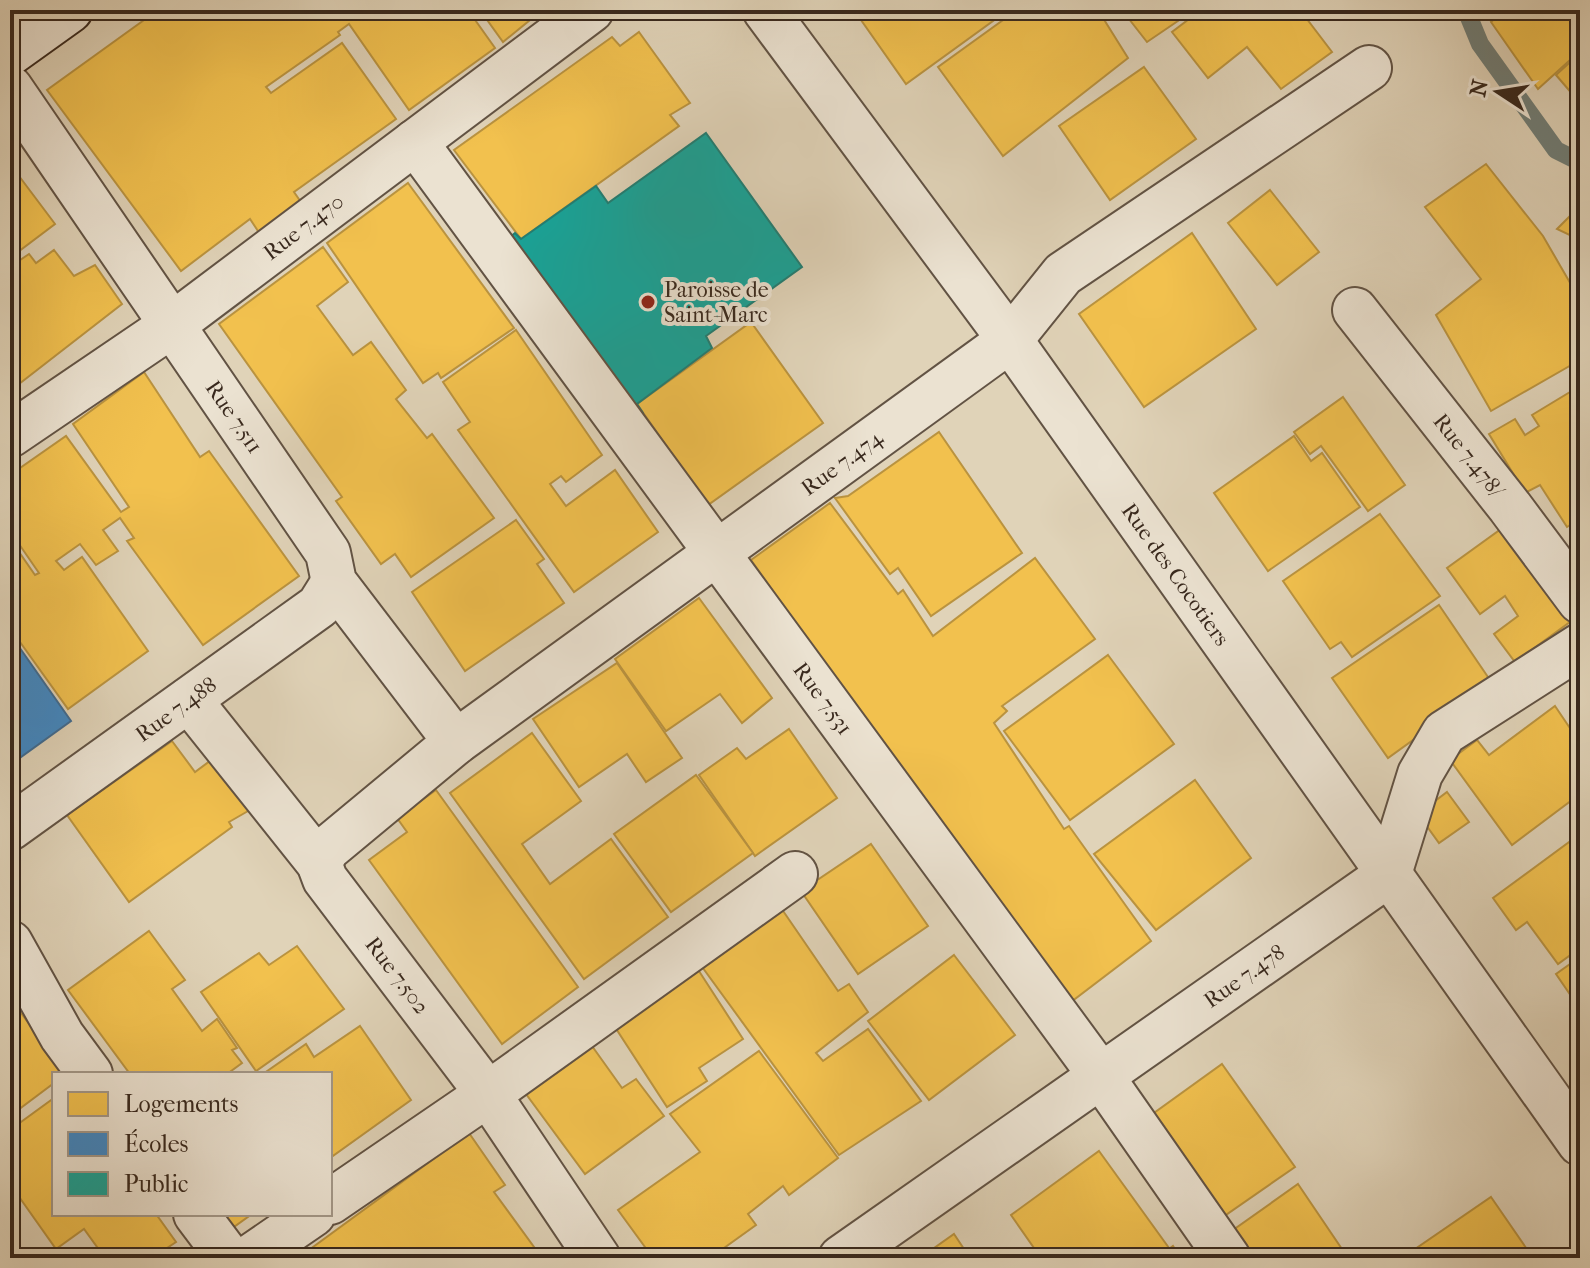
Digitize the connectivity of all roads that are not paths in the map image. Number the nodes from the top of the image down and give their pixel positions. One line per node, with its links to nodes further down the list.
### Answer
1 (70, 10): 4 (street)
2 (591, 10): 7 (street, Rue 7.470)
3 (765, 10): 10 (street, Rue des Cocotiers)
4 (10, 53)
5 (1369, 68): 10 (street, Rue 7.474)
6 (10, 88): 9 (street, Rue 7.511)
7 (415, 142): 9 (street, Rue 7.470); 12 (street, Rue 7.531)
8 (1355, 310): 14 (street, Rue 7.478/)
9 (172, 325): 11 (street, Rue 7.470); 13 (street, Rue 7.511)
10 (1010, 340): 12 (street, Rue 7.474); 21 (street, Rue des Cocotiers)
11 (10, 435)
12 (716, 554): 17 (street, Rue 7.474); 24 (street, Rue 7.531)
13 (334, 582): 16 (street, Rue 7.488); 17 (street, Rue 7.511)
14 (1580, 601)
15 (1580, 646): 21 (street)
16 (189, 700): 18 (street, Rue 7.488); 19 (street, Rue 7.502)
17 (456, 742): 19 (street, Rue 7.474)
18 (10, 828)
19 (319, 863): 25 (street, Rue 7.502)
20 (795, 874): 25 (street)
21 (1389, 874): 24 (street, Rue 7.478); 26 (street, Rue des Cocotiers)
22 (10, 943): 23 (street)
23 (89, 1072)
24 (1101, 1076): 33 (street, Rue 7.478); 34 (street, Rue 7.531)
25 (488, 1094): 27 (street); 32 (street, Rue 7.502)
26 (1580, 1143)
27 (332, 1201)
28 (198, 1216): 30 (street)
29 (310, 1216): 31 (street)
30 (229, 1258)
31 (249, 1258)
32 (598, 1258)
33 (841, 1258)
34 (1228, 1258)

